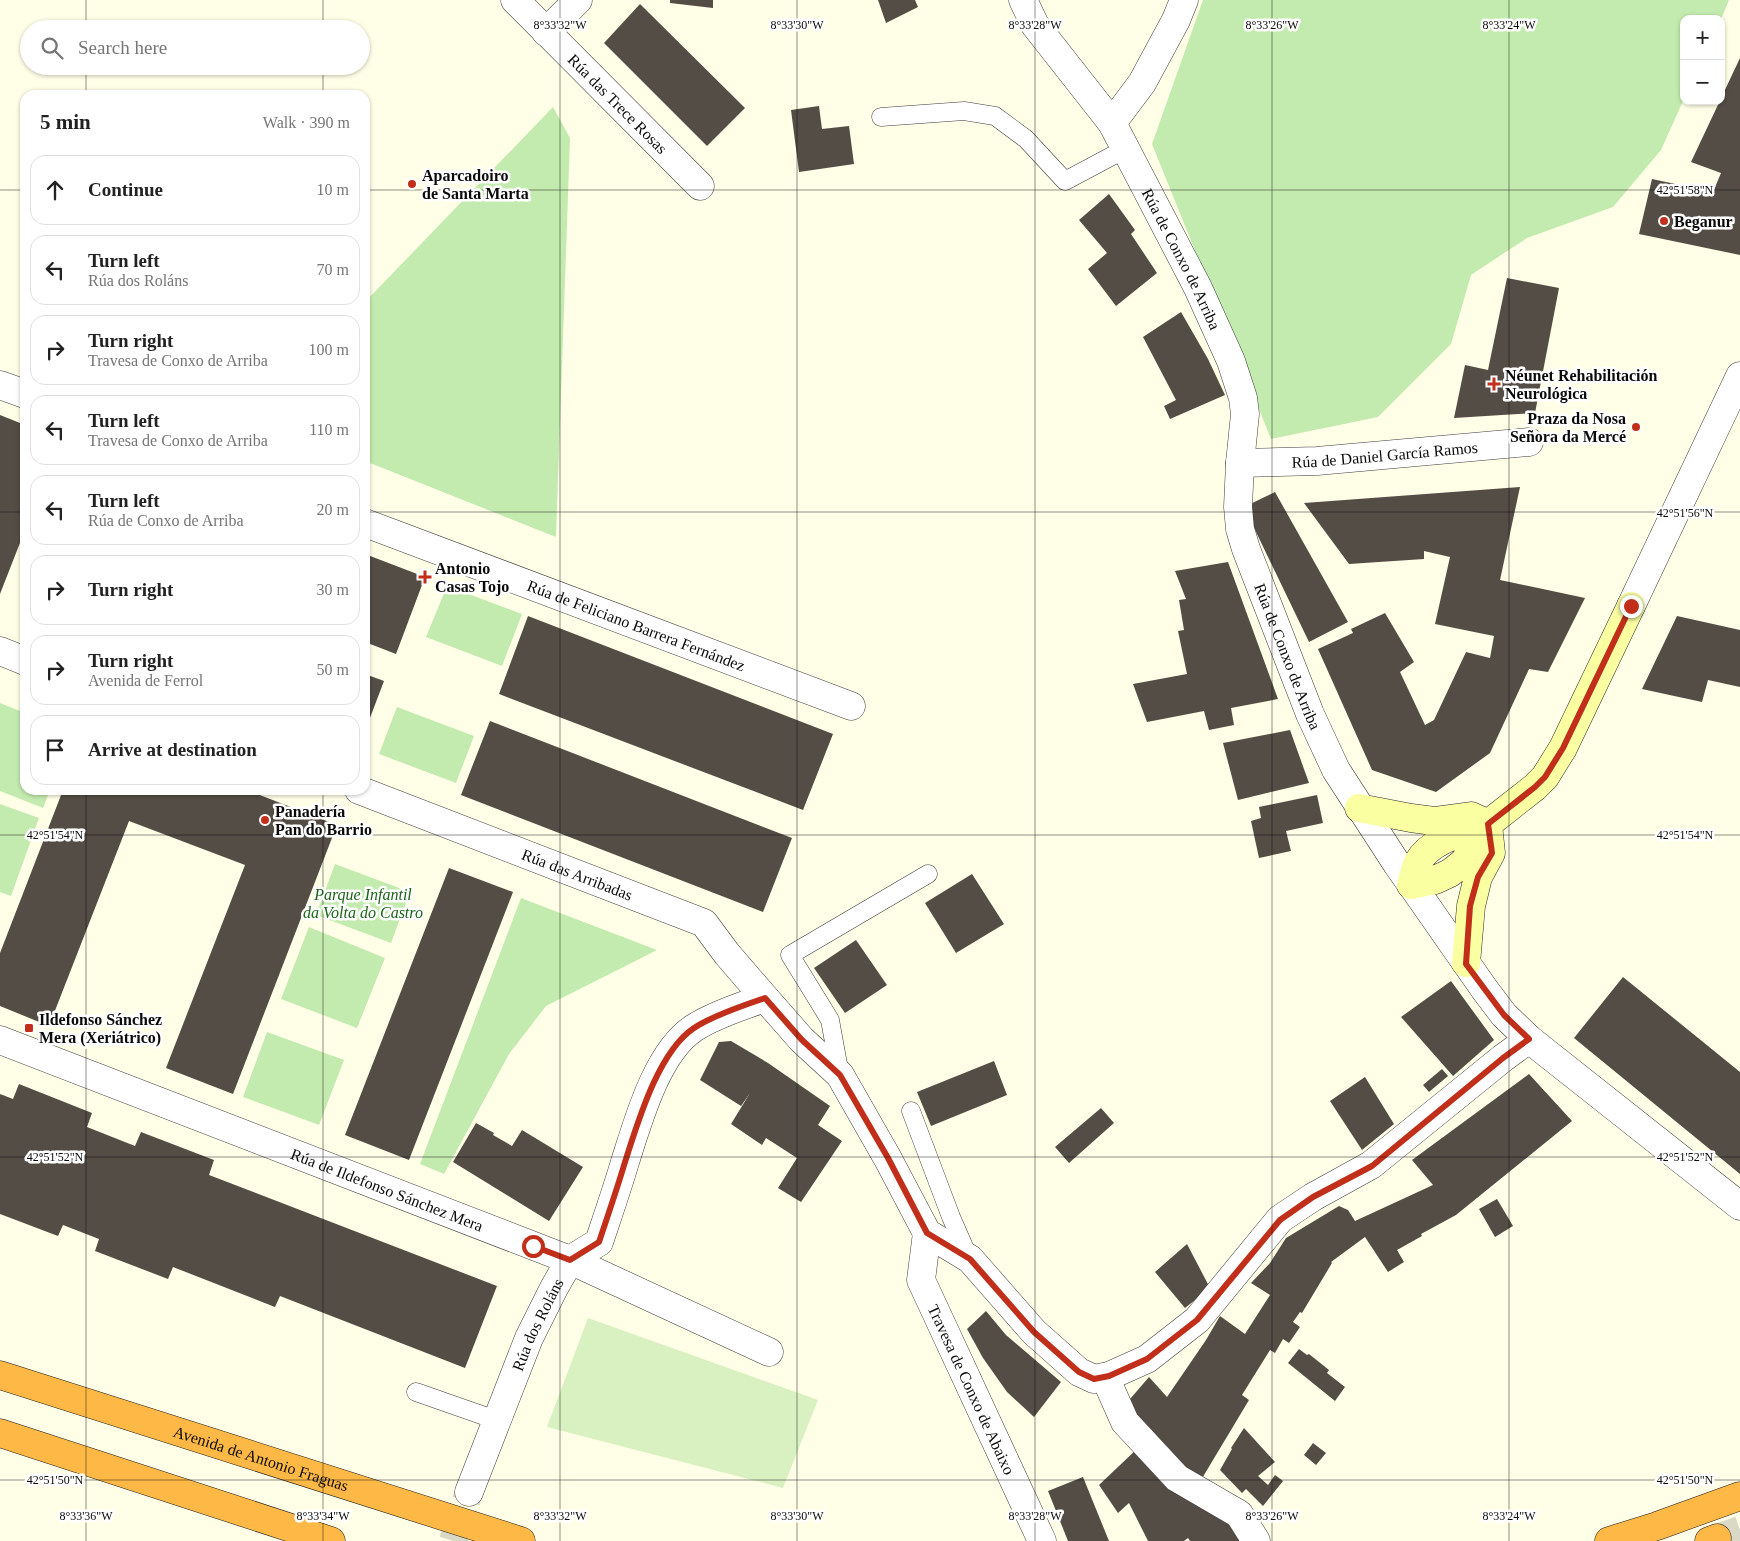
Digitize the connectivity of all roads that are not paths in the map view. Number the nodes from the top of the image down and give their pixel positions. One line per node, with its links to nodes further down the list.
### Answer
1 (515, 0): 5 (street, Rúa das Trece Rosas)
2 (578, 0): 5 (street)
3 (1023, 0): 7 (street, Rúa de Conxo de Arriba)
4 (1184, 0): 7 (street)
5 (546, 32): 9 (street, Rúa das Trece Rosas)
6 (881, 116): 8 (lane)
7 (1112, 123): 8 (street, Rúa de Conxo de Arriba)
8 (1126, 149): 14 (street, Rúa de Conxo de Arriba)
9 (700, 186)
10 (1740, 376): 21 (street)
11 (0, 385): 12 (street)
12 (20, 392)
13 (1529, 442): 14 (street, Rúa de Daniel García Ramos)
14 (1240, 463): 20 (street, Rúa de Conxo de Arriba)
15 (370, 525): 18 (street, Rúa de Feliciano Barrera Fernández)
16 (0, 651): 17 (street)
17 (20, 658)
18 (851, 706)
19 (370, 794): 25 (street, Rúa das Arribadas)
20 (1359, 808): 21 (street); 23 (street, Rúa de Conxo de Arriba)
21 (1488, 824): 23 (street); 24 (street)
22 (928, 874): 28 (lane)
23 (1411, 884): 24 (street, Rúa de Conxo de Arriba)
24 (1466, 964): 26 (street, Rúa de Conxo de Arriba)
25 (765, 998): 28 (street, Rúa das Arribadas); 33 (street, Rúa dos Roláns)
26 (1529, 1039): 30 (street, Rúa de Conxo de Arriba); 36 (street)
27 (0, 1040): 33 (street, Rúa de Ildefonso Sánchez Mera)
28 (840, 1075): 31 (street, Rúa das Arribadas)
29 (911, 1111): 32 (lane)
30 (1740, 1206)
31 (927, 1233): 32 (street); 44 (street, Travesa de Conxo de Abaixo)
32 (970, 1259): 36 (street)
33 (570, 1260): 34 (street, Rúa de Ildefonso Sánchez Mera); 38 (street, Rúa dos Roláns)
34 (768, 1352)
35 (0, 1374): 43 (highway, Avenida de Antonio Fraguas)
36 (1105, 1377): 45 (street)
37 (416, 1392): 38 (lane)
38 (496, 1420): 40 (street, Rúa dos Roláns)
39 (0, 1433): 42 (highway)
40 (469, 1492)
41 (1737, 1497): 46 (highway)
42 (331, 1541)
43 (521, 1541)
44 (1042, 1541)
45 (1256, 1541)
46 (1609, 1541)

